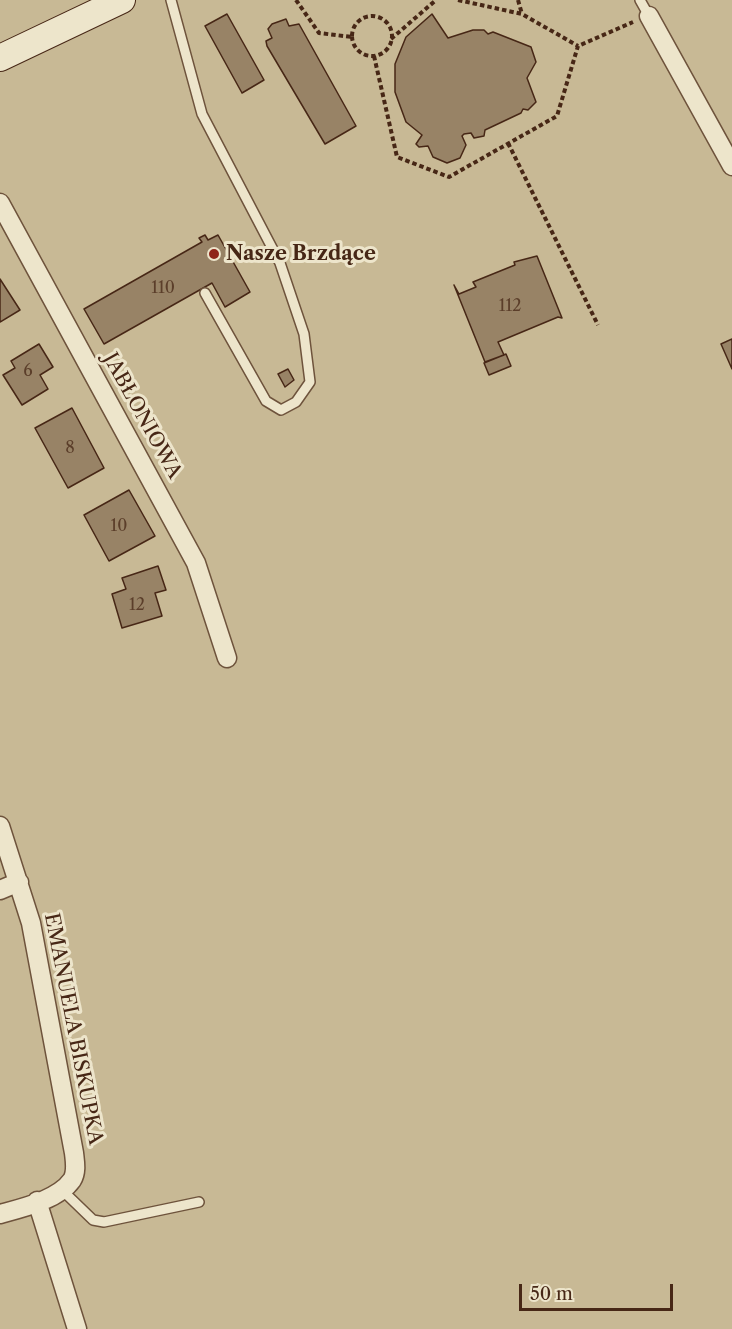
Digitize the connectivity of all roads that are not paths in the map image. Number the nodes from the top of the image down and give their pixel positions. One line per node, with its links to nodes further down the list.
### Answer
1 (122, 0): 4 (street)
2 (171, 0): 7 (lane)
3 (645, 8): 5 (street)
4 (0, 58)
5 (732, 166)
6 (0, 203): 8 (street, JABŁONIOWA)
7 (205, 293)
8 (227, 658)
9 (0, 826): 10 (street, EMANUELA BISKUPKA)
10 (19, 882): 11 (street); 12 (street, EMANUELA BISKUPKA)
11 (0, 890)
12 (62, 1190): 13 (street); 14 (lane)
13 (37, 1201): 15 (street); 16 (street)
14 (199, 1202)
15 (0, 1214)
16 (77, 1329)

